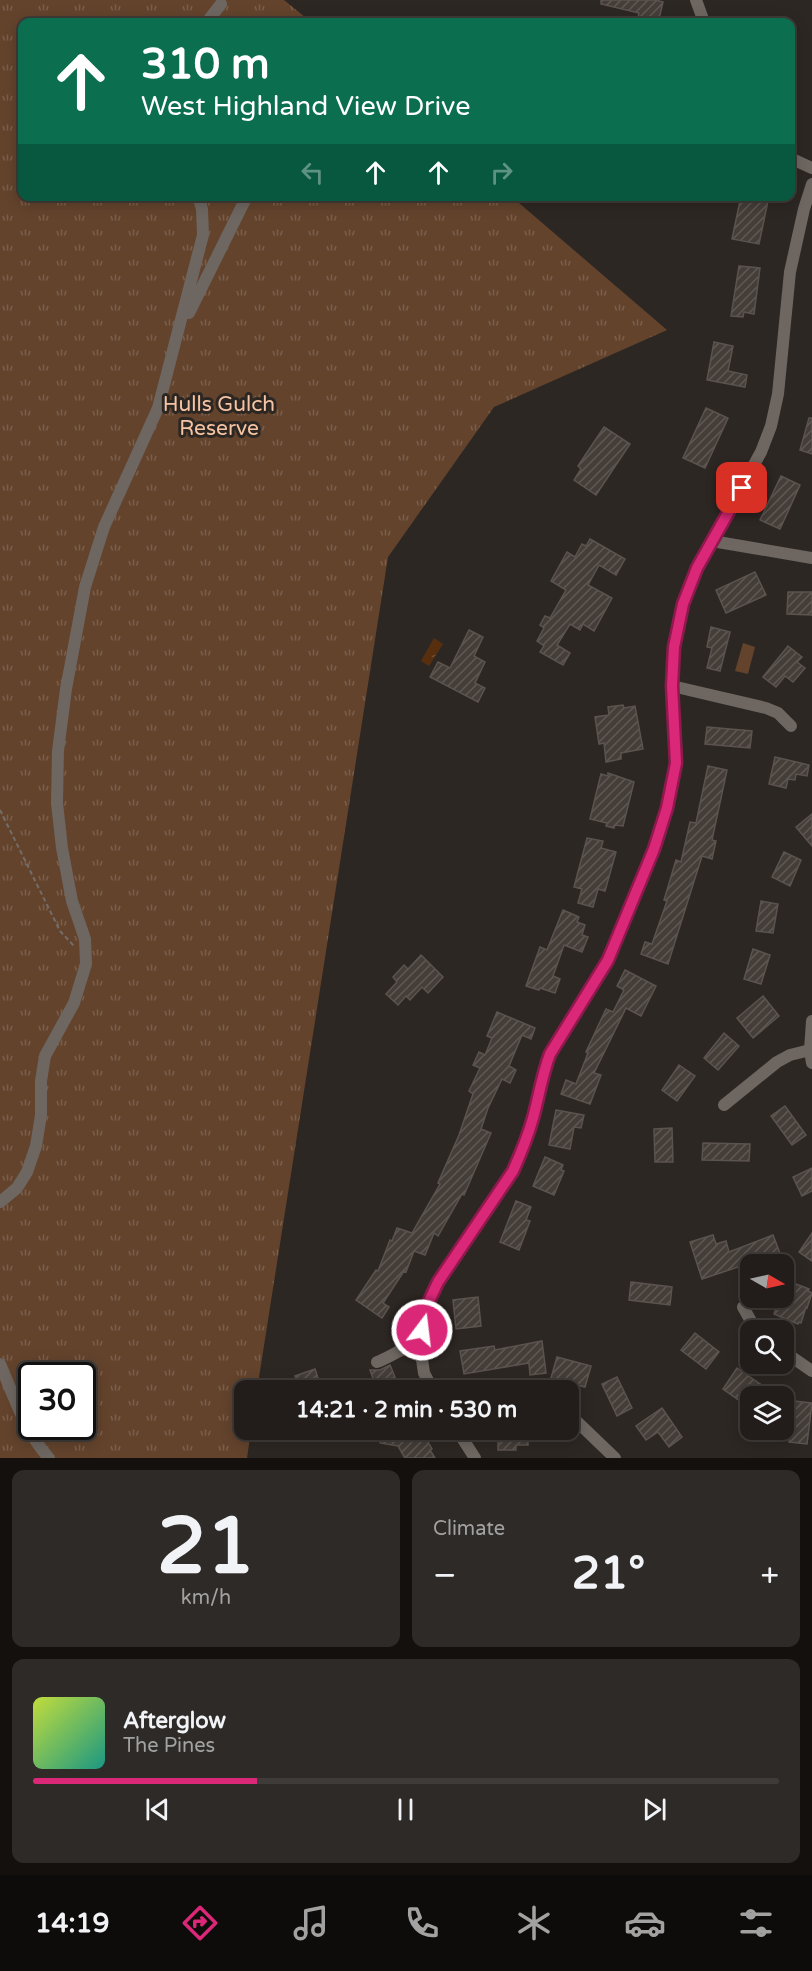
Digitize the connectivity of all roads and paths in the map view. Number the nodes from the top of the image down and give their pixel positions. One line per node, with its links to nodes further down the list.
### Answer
1 (696, 0): 4 (street)
2 (220, 4): 3 (street)
3 (210, 18)
4 (703, 18)
5 (795, 160): 6 (street)
6 (812, 168)
7 (812, 184): 11 (street)
8 (200, 201): 10 (street)
9 (244, 201): 10 (street)
10 (179, 329): 16 (street)
11 (712, 541): 12 (street); 13 (street)
12 (812, 558)
13 (672, 686): 14 (street); 22 (street)
14 (791, 726)
15 (0, 810): 16 (path)
16 (87, 952): 21 (street)
17 (812, 1022): 18 (street)
18 (810, 1050): 19 (street); 20 (street)
19 (812, 1064)
20 (724, 1106)
21 (0, 1202)
22 (420, 1346): 24 (street); 27 (street)
23 (794, 1359): 26 (street)
24 (377, 1362)
25 (0, 1364): 30 (street)
26 (812, 1371)
27 (428, 1380)
28 (579, 1424): 32 (street)
29 (463, 1440): 31 (street)
30 (49, 1458)
31 (475, 1458)
32 (615, 1458)

